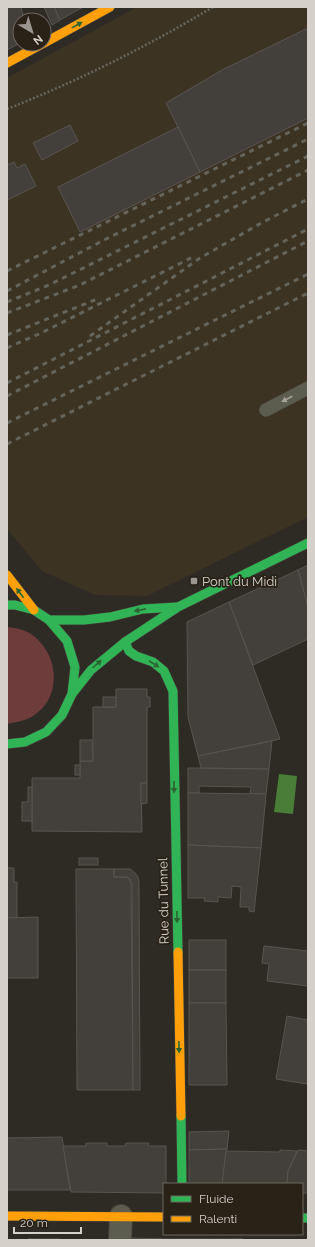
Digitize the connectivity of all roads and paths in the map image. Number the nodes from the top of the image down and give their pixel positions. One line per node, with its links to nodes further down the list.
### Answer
1 (110, 7): 3 (main road, one-way to 1)
2 (213, 7): 6 (path)
3 (52, 38)
4 (27, 52): 5 (main road)
5 (7, 63)
6 (7, 109)
7 (308, 388): 8 (lane, one-way to 8)
8 (266, 410)
9 (308, 543): 12 (main road)
10 (7, 575): 13 (main road, one-way to 10)
11 (7, 605): 13 (main road)
12 (178, 607): 14 (main road, one-way to 14); 15 (main road)
13 (34, 610): 14 (main road)
14 (49, 620): 16 (main road)
15 (125, 642): 16 (main road, one-way to 15); 18 (main road, Rue du Tunnel, one-way to 18)
16 (72, 694): 17 (main road)
17 (7, 744)
18 (182, 1183)
19 (7, 1216): 20 (main road)
20 (121, 1216): 21 (main road); 22 (street)
21 (163, 1218)
22 (120, 1240)

